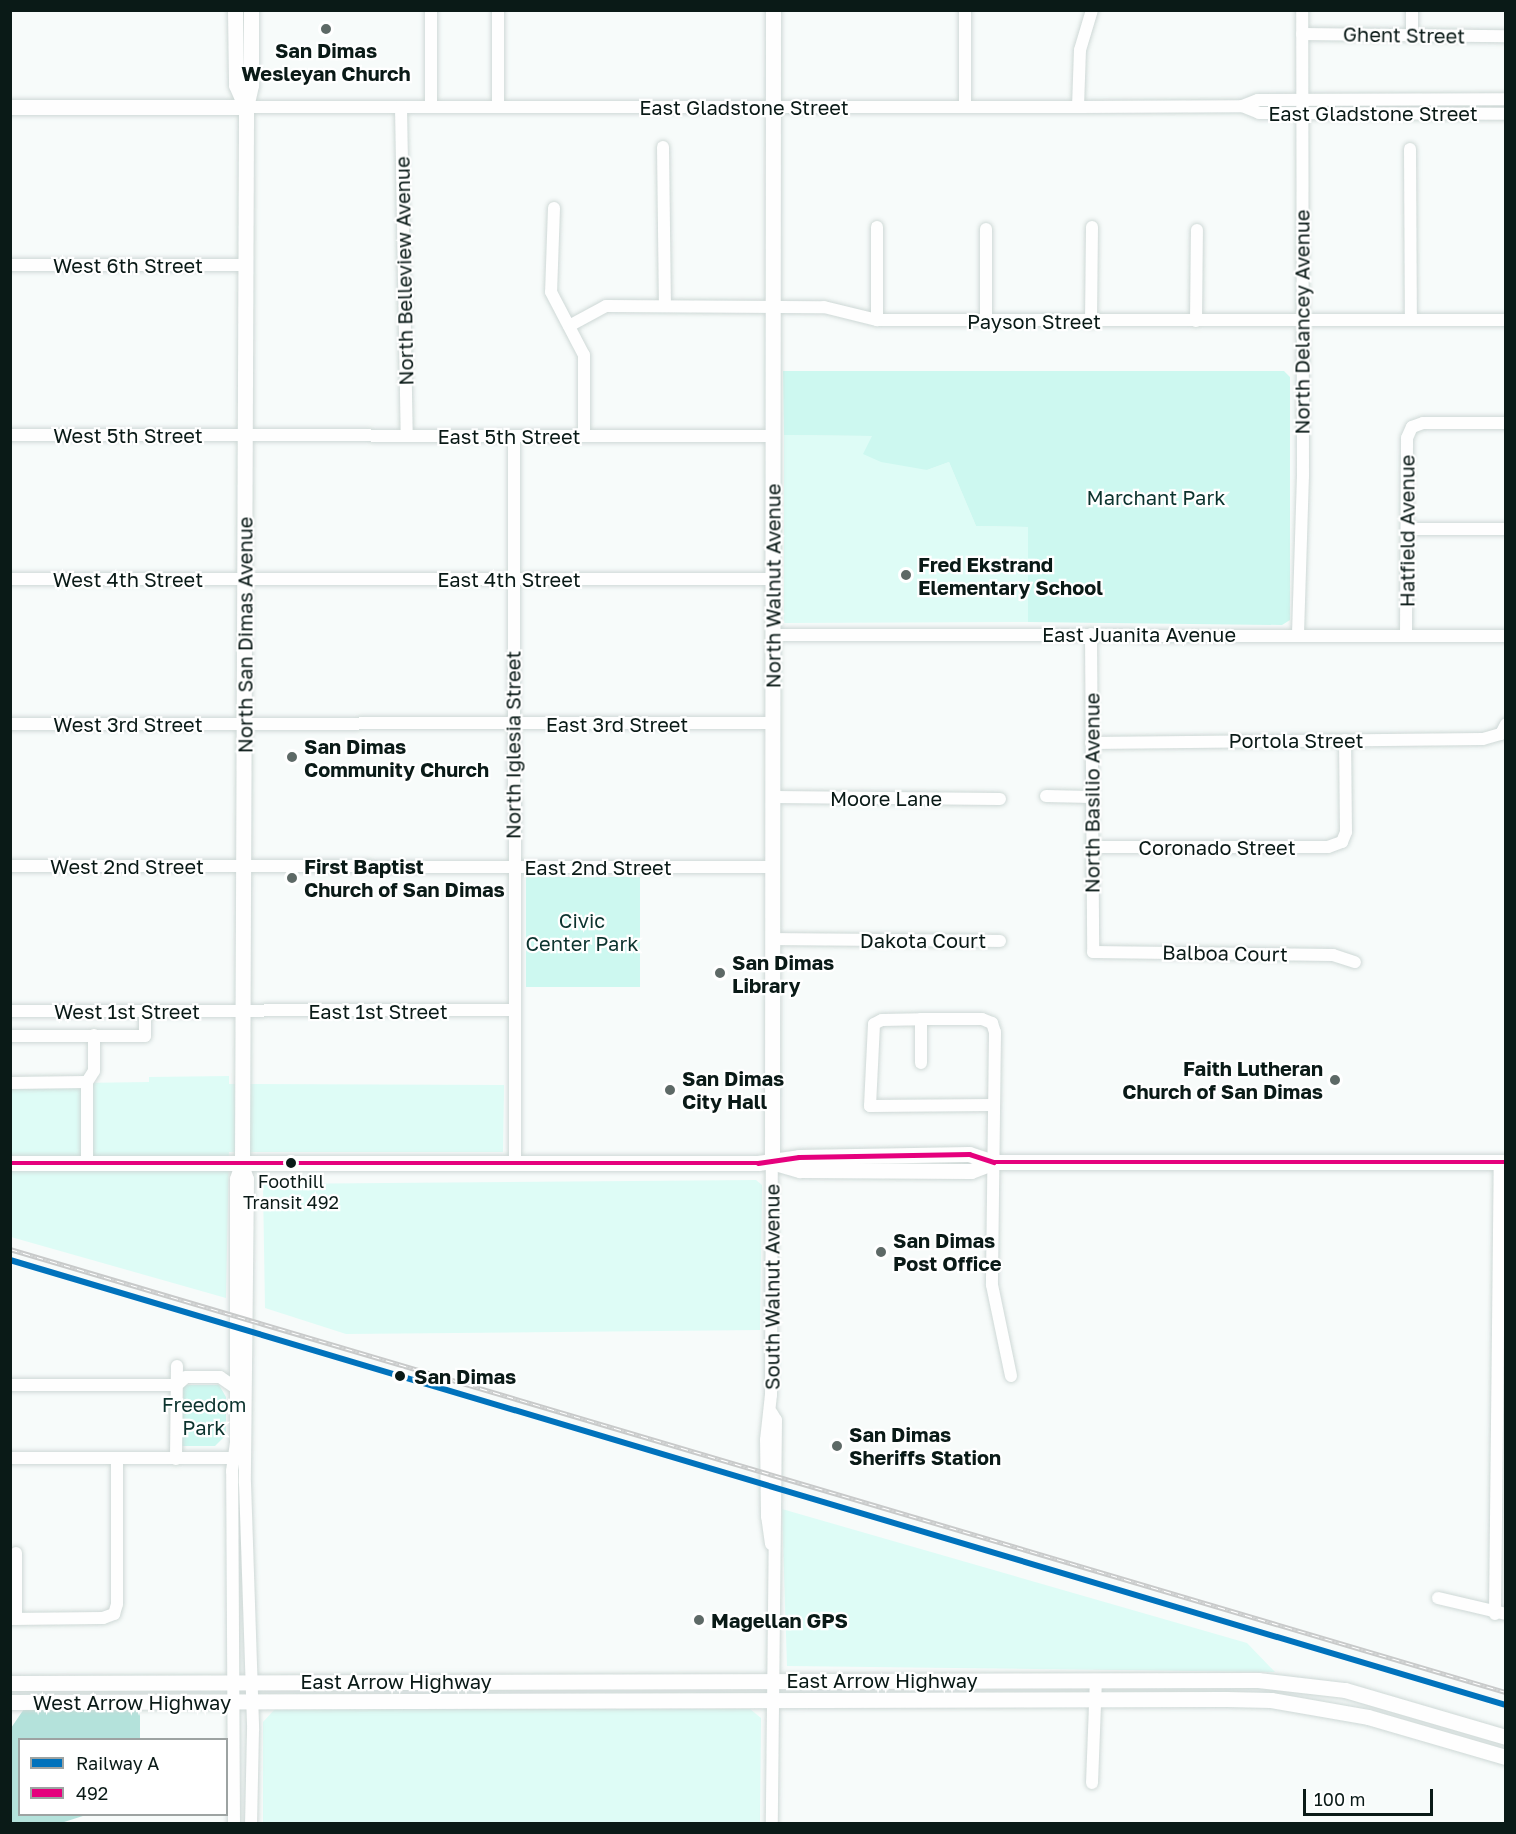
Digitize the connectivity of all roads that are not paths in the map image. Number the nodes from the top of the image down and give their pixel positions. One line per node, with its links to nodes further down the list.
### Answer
1 (235, 10): 17 (main road, North San Dimas Avenue)
2 (251, 10): 17 (main road, North San Dimas Avenue)
3 (431, 10): 19 (street)
4 (498, 10): 20 (street)
5 (773, 10): 21 (main road, North Walnut Avenue)
6 (965, 10): 22 (street)
7 (1092, 10): 23 (street)
8 (1302, 10): 10 (street, North Delancey Avenue)
9 (1412, 10): 11 (street)
10 (1302, 34): 11 (street, Ghent Street); 14 (street, North Delancey Avenue)
11 (1412, 35): 12 (street, Ghent Street)
12 (1506, 36)
13 (1506, 99): 14 (street, East Gladstone Street)
14 (1301, 100): 15 (street, East Gladstone Street); 24 (street, North Delancey Avenue)
15 (1242, 106): 23 (street, East Gladstone Street); 24 (street, East Gladstone Street)
16 (10, 107): 17 (main road)
17 (246, 107): 18 (street, East Gladstone Street); 34 (main road, North San Dimas Avenue)
18 (401, 107): 19 (street, East Gladstone Street); 48 (street, North Belleview Avenue)
19 (430, 107): 20 (street, East Gladstone Street)
20 (498, 107): 21 (street, East Gladstone Street)
21 (773, 107): 22 (street, East Gladstone Street); 36 (main road, North Walnut Avenue)
22 (965, 107): 23 (street, East Gladstone Street)
23 (1078, 107)
24 (1301, 113): 25 (street, East Gladstone Street); 42 (street, North Delancey Avenue)
25 (1506, 114)
26 (663, 147): 35 (street)
27 (1410, 149): 38 (street)
28 (554, 208): 44 (street)
29 (877, 227): 37 (street)
30 (1092, 227): 43 (street)
31 (986, 229): 40 (street)
32 (1197, 230): 41 (street)
33 (10, 265): 34 (street, West 6th Street)
34 (246, 265): 47 (main road, North San Dimas Avenue)
35 (665, 306): 36 (street, Payson Street); 44 (street, Payson Street)
36 (773, 306): 37 (street, Payson Street); 51 (main road, North Walnut Avenue)
37 (877, 320): 40 (street, Payson Street)
38 (1411, 320): 39 (street, Payson Street); 42 (street, Payson Street)
39 (1506, 320)
40 (986, 321): 43 (street, Payson Street)
41 (1196, 321): 42 (street, Payson Street); 43 (street, Payson Street)
42 (1302, 321): 59 (street, North Delancey Avenue)
43 (1090, 322)
44 (569, 326): 50 (street)
45 (1506, 423): 52 (street, Hatfield Avenue)
46 (10, 435): 47 (street, West 5th Street)
47 (245, 435): 48 (street, East 5th Street); 54 (main road, North San Dimas Avenue)
48 (406, 435): 49 (street, East 5th Street)
49 (514, 436): 50 (street, East 5th Street); 56 (street, North Iglesia Street)
50 (584, 436): 51 (street, East 5th Street)
51 (773, 436): 57 (main road, North Walnut Avenue)
52 (1407, 529): 53 (street); 61 (street, Hatfield Avenue)
53 (1506, 529)
54 (246, 578): 55 (street, West 4th Street); 56 (street, East 4th Street); 65 (main road, North San Dimas Avenue)
55 (10, 579)
56 (513, 579): 57 (street, East 4th Street); 66 (street, North Iglesia Street)
57 (773, 579): 60 (main road, North Walnut Avenue)
58 (1091, 634): 59 (street, East Juanita Avenue); 60 (street, East Juanita Avenue); 69 (street, North Basilio Avenue)
59 (1298, 634): 61 (street, East Juanita Avenue)
60 (773, 635): 63 (main road, North Walnut Avenue)
61 (1407, 636): 62 (street, East Juanita Avenue)
62 (1506, 636)
63 (773, 723): 66 (street, East 3rd Street); 72 (main road, North Walnut Avenue)
64 (10, 724): 65 (street, West 3rd Street)
65 (246, 724): 66 (street, East 3rd Street); 76 (main road, North San Dimas Avenue)
66 (513, 724): 77 (street, North Iglesia Street)
67 (1503, 729): 68 (street, Portola Street)
68 (1345, 740): 69 (street, Portola Street); 74 (street, Coronado Street)
69 (1091, 743): 71 (street, North Basilio Avenue)
70 (1046, 796): 71 (street)
71 (1091, 797): 74 (street, North Basilio Avenue)
72 (773, 798): 73 (street, Moore Lane); 78 (main road, North Walnut Avenue)
73 (1000, 799)
74 (1092, 847): 81 (street, North Basilio Avenue)
75 (10, 866): 76 (street, West 2nd Street)
76 (244, 866): 77 (street, East 2nd Street); 86 (main road, North San Dimas Avenue)
77 (513, 867): 78 (street, East 2nd Street); 83 (street, North Iglesia Street)
78 (773, 867): 79 (main road, North Walnut Avenue)
79 (773, 939): 80 (street, Dakota Court); 95 (main road, North Walnut Avenue)
80 (1000, 941)
81 (1093, 952): 82 (street, Balboa Court)
82 (1355, 962)
83 (514, 1010): 86 (street, East 1st Street); 100 (street, North Iglesia Street)
84 (10, 1011): 85 (street, West 1st Street)
85 (145, 1011): 86 (street, West 1st Street); 88 (street)
86 (243, 1011): 94 (main road, North San Dimas Avenue)
87 (921, 1019): 90 (street); 93 (street); 93 (street)
88 (94, 1035): 89 (street); 91 (street)
89 (10, 1036)
90 (921, 1063)
91 (90, 1077): 92 (street); 99 (street)
92 (10, 1083)
93 (993, 1105): 96 (street)
94 (242, 1162): 99 (main road); 100 (main road); 105 (street); 107 (street)
95 (772, 1162): 96 (main road); 100 (main road); 114 (street, South Walnut Avenue)
96 (994, 1162): 97 (main road); 102 (street)
97 (1503, 1162): 112 (street)
98 (10, 1163): 99 (main road)
99 (87, 1163)
100 (514, 1163)
101 (177, 1366): 104 (street)
102 (1011, 1376)
103 (10, 1385): 104 (street)
104 (177, 1385): 105 (street); 109 (street)
105 (236, 1388): 107 (street)
106 (10, 1458): 108 (street)
107 (240, 1458): 109 (street); 116 (street); 117 (street)
108 (117, 1459): 109 (street); 113 (street)
109 (176, 1459)
110 (16, 1553): 113 (street)
111 (1438, 1598): 112 (street)
112 (1501, 1614)
113 (13, 1618)
114 (773, 1679): 115 (main road, East Arrow Highway); 117 (main road, East Arrow Highway); 120 (street, South Walnut Avenue)
115 (1096, 1680): 119 (street); 124 (main road, East Arrow Highway)
116 (232, 1682): 117 (main road, West Arrow Highway); 118 (main road, West Arrow Highway); 121 (street)
117 (252, 1682): 122 (street)
118 (10, 1683)
119 (1096, 1699): 120 (main road, East Arrow Highway); 125 (main road, East Arrow Highway); 126 (street)
120 (773, 1700): 122 (main road, East Arrow Highway); 129 (street, South Walnut Avenue)
121 (232, 1701): 122 (main road, West Arrow Highway); 123 (main road, West Arrow Highway); 127 (street)
122 (253, 1701): 128 (street)
123 (10, 1702)
124 (1506, 1737)
125 (1506, 1757)
126 (1092, 1784)
127 (234, 1824)
128 (250, 1824)
129 (772, 1824)

